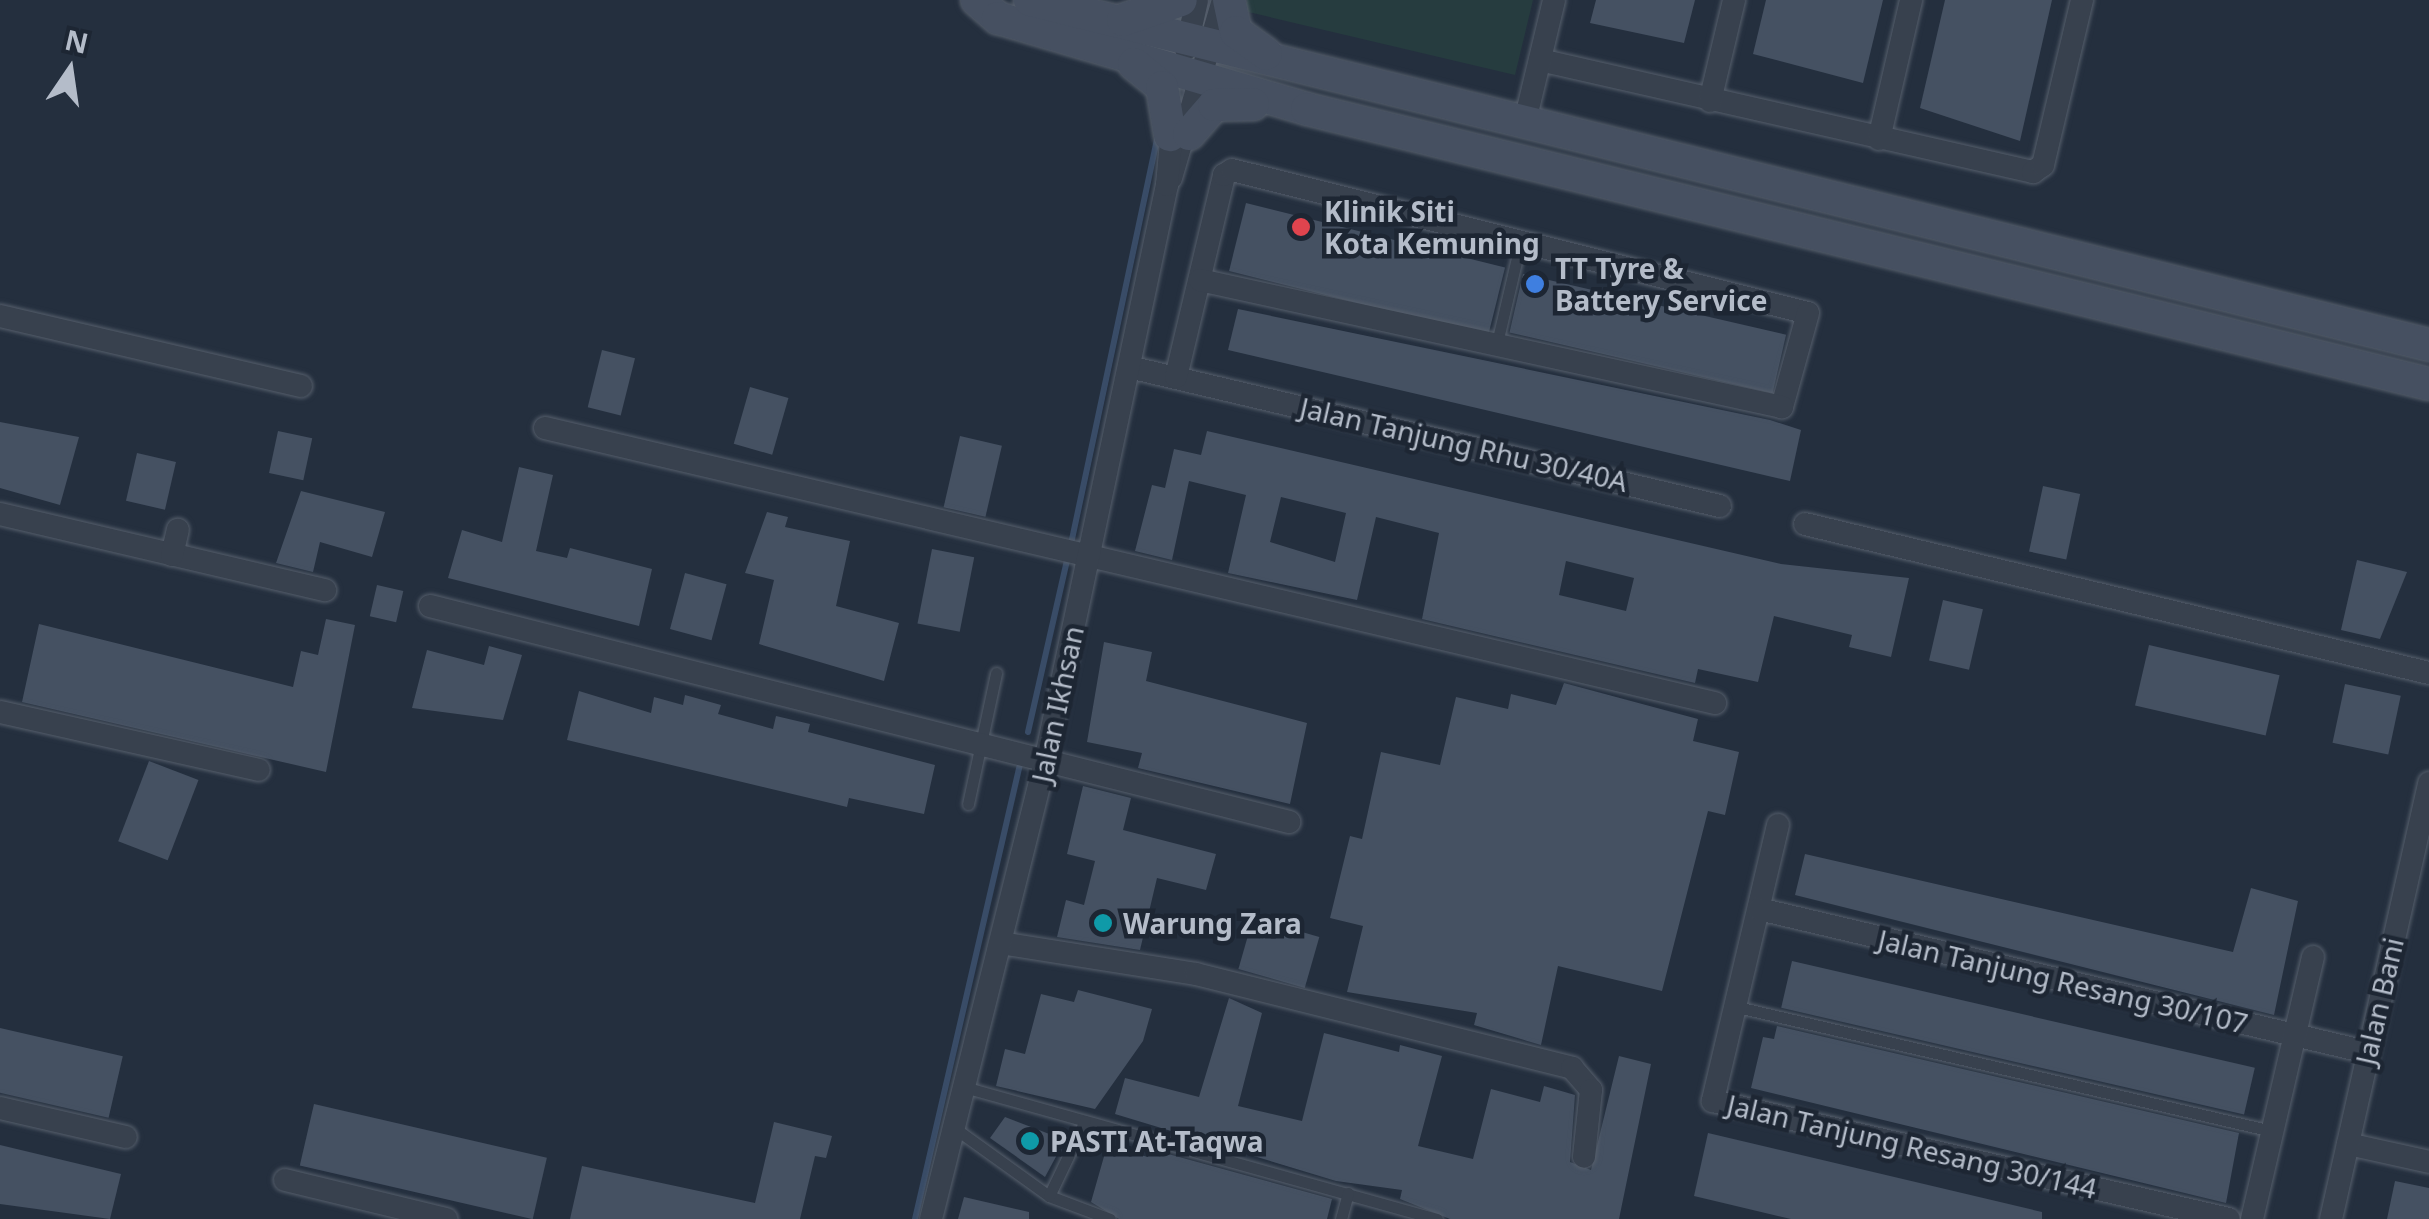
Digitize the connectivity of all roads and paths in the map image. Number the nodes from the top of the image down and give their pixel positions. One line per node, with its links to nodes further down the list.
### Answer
1 (977, 0): 12 (main road)
2 (1030, 0): 10 (main road)
3 (1181, 0): 10 (main road)
4 (1197, 0): 11 (street)
5 (1226, 0): 11 (street); 13 (main road)
6 (1554, 0): 14 (street)
7 (1734, 0): 16 (street)
8 (1911, 0): 20 (street)
9 (2082, 0): 20 (street)
10 (1119, 21): 11 (main road)
11 (1200, 41): 13 (main road); 15 (street, Jalan Ikhsan)
12 (1096, 48): 15 (main road); 19 (main road)
13 (1279, 60): 18 (main road)
14 (1540, 60): 16 (street); 18 (street)
15 (1193, 76): 17 (main road); 19 (street, Jalan Ikhsan)
16 (1710, 101): 20 (street)
17 (1307, 109): 19 (main road); 28 (main road)
18 (1526, 117): 25 (main road)
19 (1180, 134): 26 (street, Jalan Ikhsan)
20 (1879, 139)
21 (1520, 246): 22 (street); 24 (lane); 24 (street)
22 (1200, 280): 24 (street); 27 (street)
23 (0, 316): 29 (street)
24 (1497, 344)
25 (2429, 345)
26 (1129, 366): 27 (street, Jalan Tanjung Rhu 30/40A); 35 (street, Jalan Ikhsan)
27 (1176, 377): 31 (street, Jalan Tanjung Rhu 30/40A)
28 (2429, 384)
29 (301, 386)
30 (545, 428): 35 (street)
31 (1720, 506)
32 (0, 514): 36 (street)
33 (1805, 524): 40 (street)
34 (178, 530): 36 (street)
35 (1073, 554): 41 (street); 44 (street, Jalan Ikhsan)
36 (172, 555): 37 (street)
37 (325, 590)
38 (430, 606): 43 (street)
39 (996, 673): 43 (lane)
40 (2429, 673)
41 (1715, 703)
42 (0, 712): 45 (street)
43 (980, 742): 44 (street); 47 (lane)
44 (1046, 757): 48 (street); 51 (street, Jalan Ikhsan)
45 (259, 770)
46 (2429, 783): 55 (street, Jalan Bani)
47 (968, 804)
48 (1290, 822)
49 (1778, 824): 50 (street)
50 (1759, 910): 53 (street); 54 (street, Jalan Tanjung Resang 30/107)
51 (1001, 942): 56 (street, Jalan Ikhsan); 63 (street)
52 (2313, 958): 54 (street)
53 (1734, 1006): 60 (lane); 73 (street, Jalan Tanjung Resang 30/144)
54 (2295, 1035): 55 (street, Jalan Tanjung Resang 30/107); 60 (street)
55 (2367, 1052): 62 (street, Jalan Bani)
56 (964, 1086): 58 (lane); 59 (street, Jalan Ikhsan)
57 (0, 1108): 61 (street)
58 (1085, 1120): 66 (lane); 67 (lane)
59 (953, 1127): 67 (lane); 69 (street, Jalan Ikhsan)
60 (2272, 1132): 74 (street)
61 (126, 1137)
62 (2348, 1144): 64 (street); 75 (street, Jalan Bani)
63 (1584, 1157)
64 (2429, 1162)
65 (285, 1180): 68 (street)
66 (1348, 1193): 71 (lane); 72 (lane)
67 (1049, 1196): 70 (lane)
68 (446, 1219)
69 (931, 1219)
70 (1110, 1219)
71 (1341, 1219)
72 (1437, 1219)
73 (2228, 1219)
74 (2252, 1219)
75 (2331, 1219)

